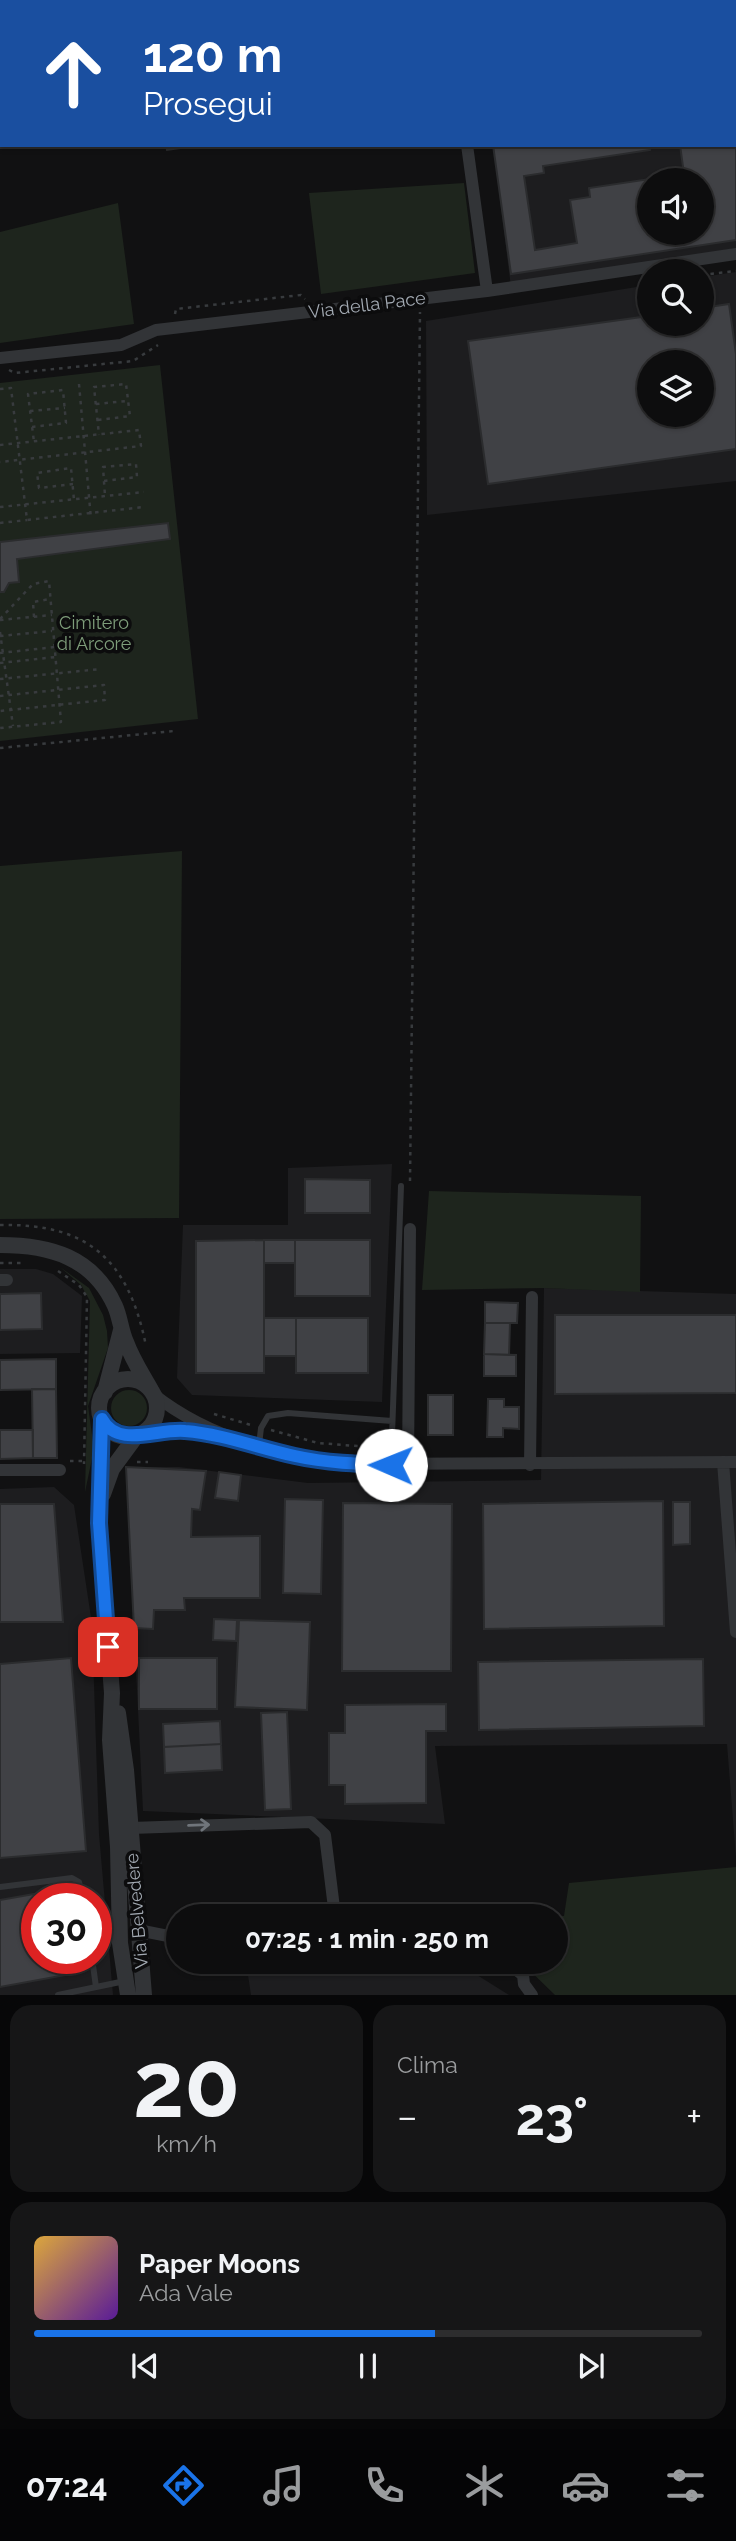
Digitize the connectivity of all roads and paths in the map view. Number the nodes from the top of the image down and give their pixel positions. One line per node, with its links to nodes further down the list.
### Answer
1 (467, 147): 5 (street)
2 (736, 254): 5 (street, Via della Pace)
3 (736, 271): 4 (path)
4 (714, 274)
5 (487, 291): 6 (street, Via della Pace)
6 (420, 299): 7 (street, Via della Pace); 64 (path)
7 (307, 312): 8 (street, Via della Pace); 8 (path)
8 (174, 328): 9 (street, Via della Pace)
9 (0, 358)
10 (79, 384): 19 (path)
11 (0, 389): 21 (path)
12 (128, 401): 13 (path); 13 (path); 16 (path)
13 (96, 404): 16 (path)
14 (65, 408): 15 (path); 15 (path); 17 (path)
15 (30, 411): 17 (path)
16 (97, 420): 18 (path)
17 (32, 426): 20 (path)
18 (99, 435): 19 (path); 23 (path)
19 (83, 436): 20 (path); 23 (path)
20 (34, 442): 21 (path)
21 (18, 443): 22 (path); 24 (path)
22 (0, 445)
23 (84, 453): 24 (path); 30 (path)
24 (20, 460): 25 (path); 32 (path)
25 (0, 462)
26 (104, 481): 26 (path); 29 (path)
27 (73, 484): 27 (path); 31 (path)
28 (144, 492): 29 (path)
29 (105, 496): 30 (path)
30 (89, 498): 31 (path); 35 (path)
31 (74, 500): 32 (path)
32 (25, 505): 33 (path); 37 (path)
33 (0, 507)
34 (144, 507): 35 (path)
35 (92, 513): 36 (path); 37 (path)
36 (91, 519)
37 (27, 520): 38 (path)
38 (0, 523)
39 (50, 599): 40 (path); 41 (path); 42 (path)
40 (52, 615): 41 (path); 43 (path)
41 (34, 617): 42 (path)
42 (0, 620)
43 (53, 631): 44 (path); 45 (path)
44 (0, 635): 46 (path)
45 (55, 647): 46 (path); 47 (path)
46 (1, 653): 48 (path)
47 (56, 657): 48 (path); 50 (path)
48 (2, 663): 52 (path)
49 (101, 669): 50 (path)
50 (57, 673): 52 (path); 53 (path)
51 (0, 679): 52 (path)
52 (7, 679): 54 (path)
53 (59, 690): 54 (path); 56 (path); 56 (path)
54 (9, 695): 55 (path); 57 (path)
55 (0, 696)
56 (60, 705): 57 (path); 59 (path)
57 (11, 710): 58 (path); 59 (path)
58 (0, 712)
59 (13, 727): 60 (path)
60 (0, 728)
61 (174, 730): 62 (path)
62 (0, 748)
63 (401, 1186): 78 (lane)
64 (410, 1192)
65 (0, 1224): 73 (path)
66 (410, 1229): 87 (street)
67 (0, 1245): 72 (street)
68 (0, 1263): 69 (path)
69 (31, 1263)
70 (48, 1267): 84 (path)
71 (532, 1297): 88 (street)
72 (121, 1330): 74 (street); 75 (street)
73 (147, 1355)
74 (105, 1392): 75 (street); 77 (street)
75 (152, 1392): 80 (street); 81 (street)
76 (208, 1412): 79 (path)
77 (102, 1419): 80 (street); 91 (street, Via Belvedere)
78 (392, 1420): 79 (lane); 83 (lane)
79 (261, 1428): 82 (lane); 83 (path)
80 (140, 1434): 81 (street); 91 (street, Via Belvedere)
81 (222, 1436): 82 (street)
82 (258, 1446): 86 (street)
83 (391, 1448): 86 (lane)
84 (84, 1461)
85 (729, 1462): 88 (street); 92 (street)
86 (391, 1465): 87 (street)
87 (408, 1465): 88 (street)
88 (530, 1465)
89 (0, 1470): 90 (street)
90 (60, 1470)
91 (100, 1503): 93 (street, Via Belvedere)
92 (736, 1632)
93 (112, 1693): 94 (street, Via Belvedere); 95 (street, Via Belvedere)
94 (114, 1790): 95 (street, Via Belvedere); 96 (street, Via Belvedere)
95 (131, 1828): 101 (street, one-way to 101); 102 (street, Via Belvedere)
96 (118, 1860): 102 (street); 107 (street, Via Belvedere)
97 (32, 1883): 98 (lane)
98 (79, 1883)
99 (21, 1884): 100 (lane)
100 (0, 1887)
101 (334, 1904)
102 (138, 1930): 103 (street); 107 (street); 109 (street, Via Belvedere)
103 (166, 1936)
104 (94, 1974): 106 (lane)
105 (522, 1974): 110 (street)
106 (96, 1987): 107 (lane); 108 (lane)
107 (128, 1990)
108 (58, 1995)
109 (144, 1995)
110 (532, 1995)

